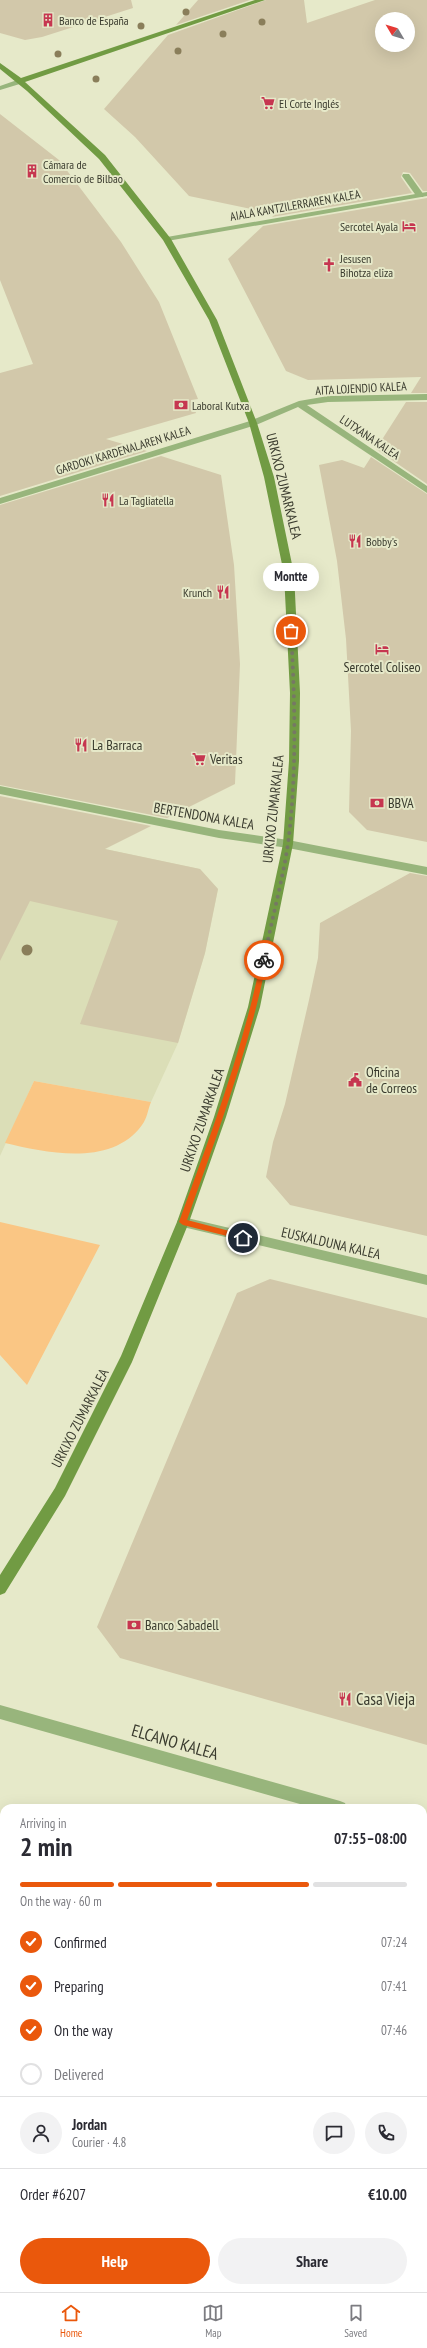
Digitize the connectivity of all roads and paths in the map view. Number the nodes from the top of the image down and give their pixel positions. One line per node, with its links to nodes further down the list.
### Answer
1 (262, 0): 3 (main road)
2 (0, 65): 3 (main road, URKIXO ZUMARKALEA)
3 (20, 81): 4 (street); 7 (main road, URKIXO ZUMARKALEA)
4 (0, 88)
5 (406, 176): 6 (street)
6 (423, 194): 7 (street, AIALA KANTZILERRAREN KALEA)
7 (167, 239): 10 (main road, URKIXO ZUMARKALEA)
8 (427, 397): 9 (street, AITA LOJENDIO KALEA)
9 (300, 404): 10 (street, AITA LOJENDIO KALEA); 11 (street, LUTXANA KALEA)
10 (252, 423): 12 (street, GARDOKI KARDENALAREN KALEA); 14 (main road, URKIXO ZUMARKALEA)
11 (427, 490)
12 (0, 501)
13 (0, 790): 14 (street, BERTENDONA KALEA)
14 (288, 844): 15 (street, BERTENDONA KALEA); 16 (main road, URKIXO ZUMARKALEA)
15 (427, 871)
16 (183, 1222): 17 (street, EUSKALDUNA KALEA); 18 (main road, URKIXO ZUMARKALEA)
17 (427, 1280)
18 (0, 1588)
19 (0, 1712): 20 (street, ELCANO KALEA)
20 (326, 1804)

